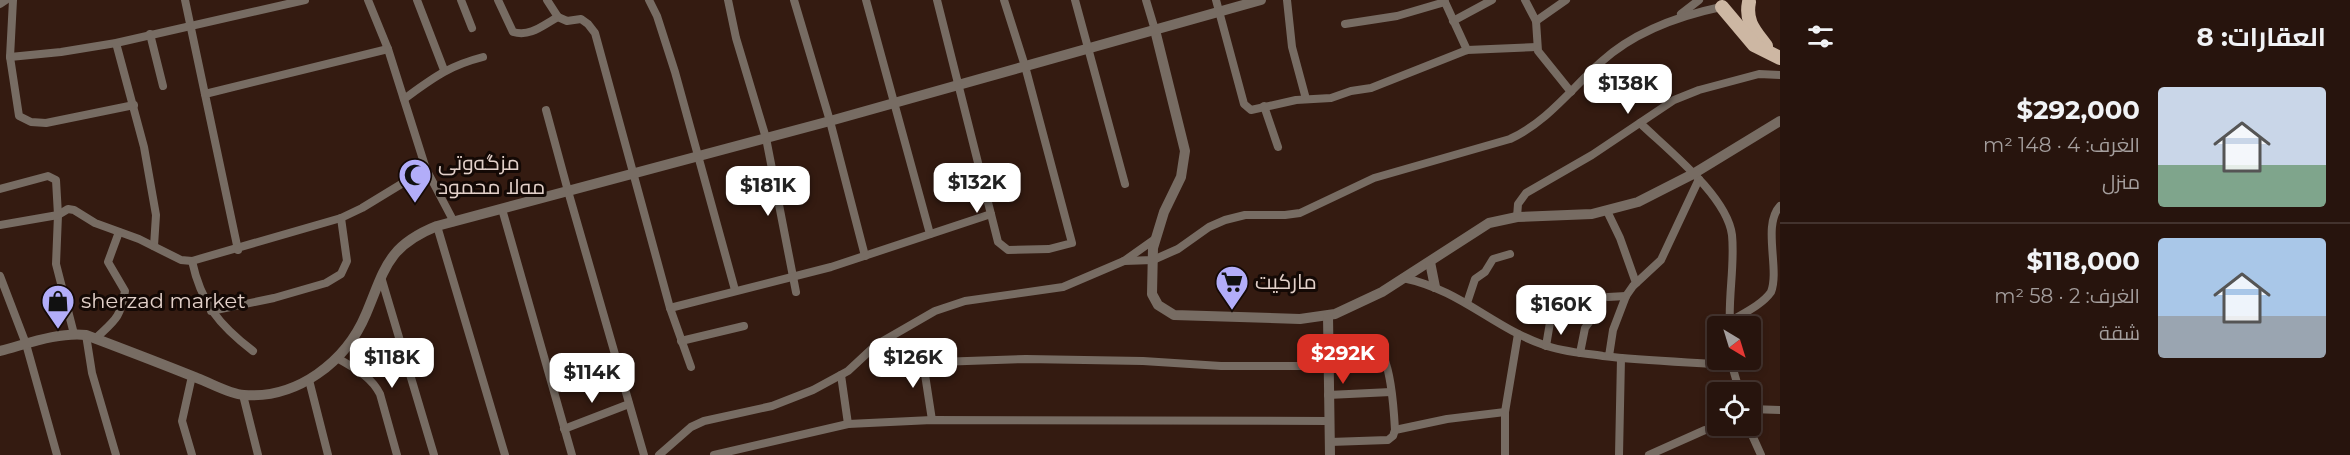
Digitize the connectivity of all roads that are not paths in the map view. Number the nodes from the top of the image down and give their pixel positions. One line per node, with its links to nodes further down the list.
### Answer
1 (6, 0): 27 (street)
2 (13, 0): 45 (street)
3 (185, 0): 35 (street)
4 (304, 0): 35 (street)
5 (368, 0): 41 (street)
6 (417, 0): 48 (street)
7 (461, 0): 36 (street)
8 (498, 0): 30 (street)
9 (547, 0): 30 (street)
10 (649, 0): 65 (street)
11 (728, 0): 63 (street)
12 (794, 0): 60 (street)
13 (866, 0): 56 (street)
14 (937, 0): 51 (street)
15 (1004, 0): 47 (street)
16 (1075, 0): 42 (street)
17 (1146, 0): 37 (street)
18 (1216, 0): 29 (street)
19 (1261, 0): 29 (street)
20 (1287, 0): 55 (street)
21 (1492, 0): 32 (street)
22 (1525, 0): 33 (street)
23 (1566, 0): 33 (street)
24 (1699, 0): 31 (street)
25 (1444, 1): 32 (street); 34 (street)
26 (1749, 1): 28 (main road); 44 (main road)
27 (0, 4)
28 (1719, 5): 31 (street); 44 (main road)
29 (1219, 12): 37 (street); 58 (street)
30 (558, 17): 67 (street)
31 (1673, 19): 52 (street)
32 (1453, 21): 43 (street)
33 (1536, 21): 40 (street)
34 (1345, 24)
35 (190, 26): 38 (street); 53 (street)
36 (472, 28)
37 (1155, 30): 42 (street); 84 (street)
38 (150, 34): 39 (street); 50 (street)
39 (116, 43): 45 (street); 57 (street)
40 (1537, 46): 43 (street); 52 (street)
41 (388, 49): 53 (street); 54 (street)
42 (1088, 49): 47 (street); 69 (street)
43 (1467, 50): 55 (street)
44 (1775, 55)
45 (10, 57): 57 (street)
46 (483, 57): 48 (street)
47 (1025, 66): 51 (street); 75 (street)
48 (444, 70): 54 (street)
49 (1780, 75): 62 (street)
50 (163, 86)
51 (957, 86): 56 (street); 75 (street)
52 (1571, 93): 89 (street)
53 (205, 94): 86 (street)
54 (404, 99): 66 (street)
55 (1306, 99): 58 (street)
56 (894, 103): 60 (street); 83 (street)
57 (134, 105): 85 (street)
58 (1264, 106): 64 (street)
59 (546, 110): 71 (street)
60 (830, 121): 63 (street); 88 (street)
61 (1780, 121): 68 (street)
62 (1640, 123): 68 (street); 77 (street)
63 (766, 138): 65 (street); 94 (street)
64 (1278, 147)
65 (698, 156): 67 (street); 99 (street)
66 (426, 169): 78 (street); 79 (street)
67 (632, 174): 71 (street); 105 (street)
68 (1696, 176): 74 (street); 97 (street); 108 (street)
69 (1125, 184)
70 (0, 189): 76 (street)
71 (568, 191): 73 (street); 133 (street)
72 (1780, 206): 109 (street)
73 (502, 209): 79 (street); 140 (street)
74 (1607, 211): 77 (street); 97 (street)
75 (991, 214): 83 (street)
76 (58, 215): 80 (street); 82 (street); 113 (street)
77 (1517, 217): 92 (street)
78 (341, 218): 86 (street); 106 (street)
79 (454, 222): 81 (street)
80 (0, 225)
81 (437, 226): 95 (street); 152 (street)
82 (119, 232): 85 (street); 113 (street)
83 (930, 234): 88 (street)
84 (1155, 239): 89 (street); 91 (street)
85 (154, 246): 90 (street)
86 (238, 250): 90 (street)
87 (1510, 254): 103 (street)
88 (865, 256): 94 (street)
89 (1153, 260): 91 (street); 107 (street)
90 (192, 261): 106 (street)
91 (1124, 261): 127 (street)
92 (1430, 262): 96 (street); 98 (street)
93 (0, 276): 116 (street)
94 (794, 276): 99 (street); 100 (street)
95 (381, 277): 122 (street); 151 (street)
96 (1403, 278): 98 (street); 107 (street)
97 (1636, 283): 101 (street)
98 (1435, 287): 103 (street)
99 (735, 290): 105 (street)
100 (796, 292)
101 (1626, 296): 102 (street); 121 (street)
102 (1608, 297)
103 (1467, 303): 112 (street)
104 (1553, 305): 117 (street)
105 (670, 308): 114 (street)
106 (211, 310): 119 (street)
107 (1328, 316): 115 (street)
108 (1729, 316)
109 (1742, 316)
110 (1593, 317): 120 (street)
111 (744, 326): 114 (street)
112 (1518, 334): 117 (street); 136 (street)
113 (85, 336): 116 (street); 128 (street); 146 (street)
114 (681, 341): 126 (street)
115 (1328, 341): 125 (street); 130 (street)
116 (26, 344): 118 (street); 145 (street)
117 (1546, 346): 120 (street)
118 (0, 351)
119 (253, 351)
120 (1580, 353): 121 (street)
121 (1609, 356): 123 (street)
122 (337, 358): 129 (street); 150 (street)
123 (1621, 358): 124 (street); 159 (street)
124 (1707, 361)
125 (1328, 366): 132 (street); 137 (street)
126 (691, 367)
127 (841, 375): 139 (street); 155 (street)
128 (192, 376): 131 (street); 147 (street)
129 (309, 380): 131 (street); 149 (street)
130 (1391, 392): 132 (street); 142 (street)
131 (243, 395): 148 (street)
132 (1328, 395): 138 (street)
133 (629, 404): 140 (street); 154 (street)
134 (1761, 409): 135 (street)
135 (1780, 410)
136 (1505, 411): 142 (street); 158 (street)
137 (932, 420): 138 (street); 139 (street)
138 (1329, 421): 144 (street)
139 (848, 424): 156 (street)
140 (564, 429): 153 (street)
141 (1707, 429): 160 (street)
142 (1395, 430): 144 (street)
143 (1752, 436): 161 (street)
144 (1330, 442): 157 (street)
145 (57, 455)
146 (116, 455)
147 (192, 455)
148 (258, 455)
149 (328, 455)
150 (397, 455)
151 (434, 455)
152 (505, 455)
153 (572, 455)
154 (645, 455)
155 (659, 455)
156 (714, 455)
157 (1330, 455)
158 (1505, 455)
159 (1619, 455)
160 (1649, 455)
161 (1761, 455)

